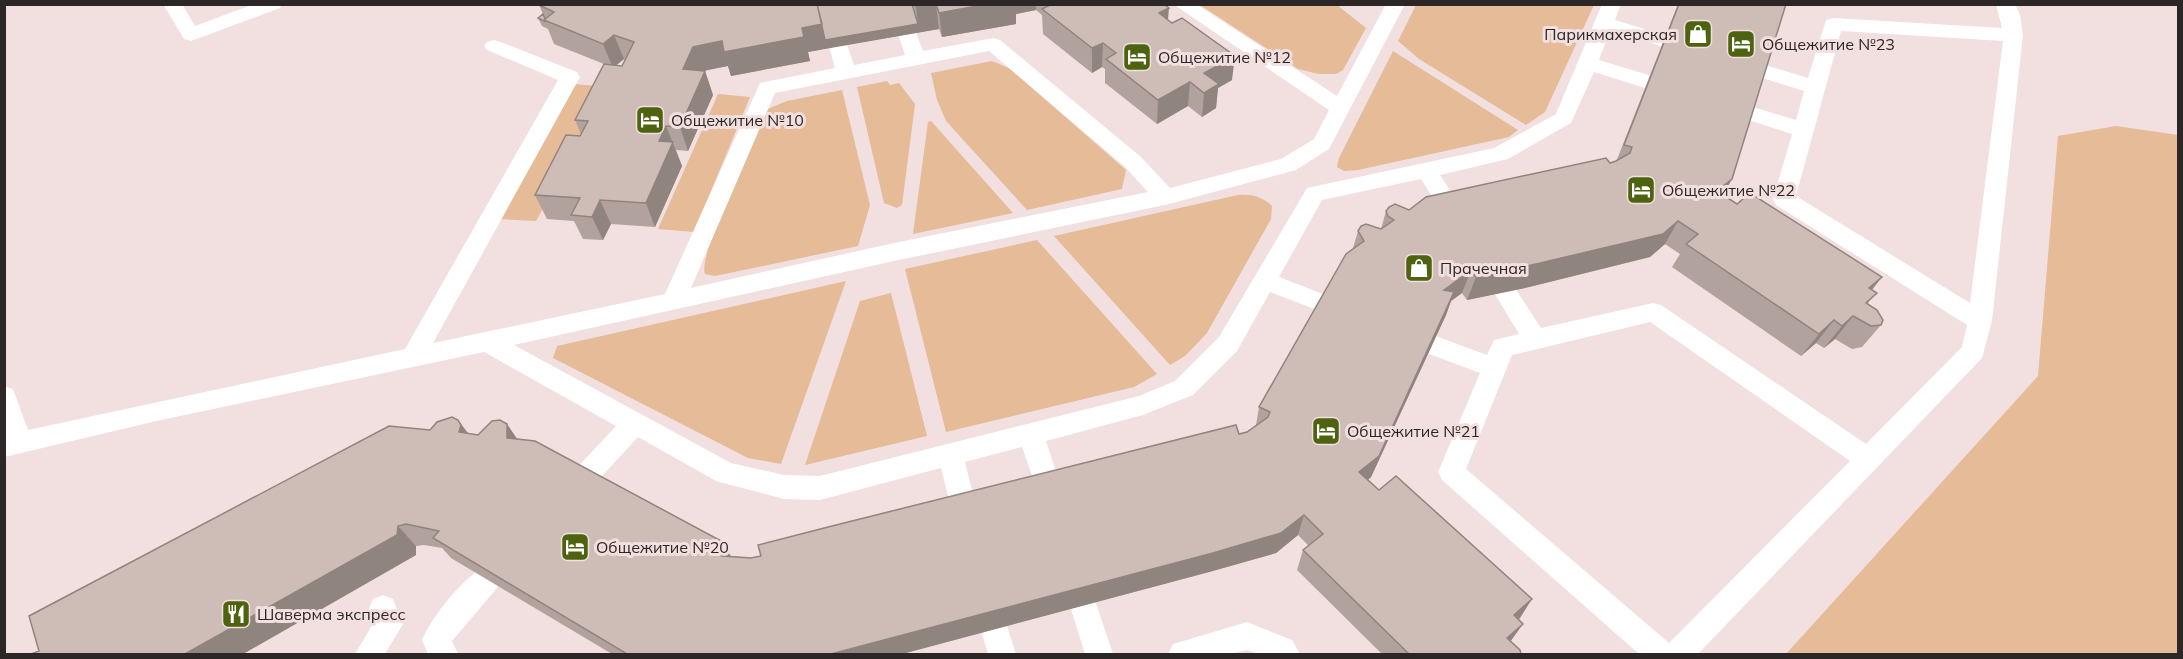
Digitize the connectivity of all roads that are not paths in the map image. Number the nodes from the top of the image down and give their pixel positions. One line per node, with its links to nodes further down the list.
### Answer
1 (172, 4): 2 (lane)
2 (273, 4)
3 (1182, 4): 18 (lane)
4 (1396, 4): 18 (lane)
5 (2005, 4): 8 (lane)
6 (1608, 14): 9 (lane); 13 (lane)
7 (908, 34): 12 (lane)
8 (2013, 35): 17 (lane); 30 (lane)
9 (1664, 41)
10 (494, 46): 34 (lane)
11 (839, 46): 15 (lane)
12 (916, 59): 15 (lane); 24 (lane)
13 (1588, 63): 16 (lane); 22 (lane)
14 (1759, 70): 17 (lane)
15 (846, 72): 28 (lane)
16 (1648, 82)
17 (1815, 87): 20 (lane)
18 (1341, 109): 21 (lane)
19 (1746, 112): 20 (lane)
20 (1803, 130): 30 (lane)
21 (1288, 165): 23 (lane); 24 (lane)
22 (1426, 170): 23 (lane); 25 (lane)
23 (1315, 194): 26 (lane)
24 (1165, 197): 28 (lane)
25 (1455, 213)
26 (1265, 280): 29 (lane); 38 (lane)
27 (1505, 291): 31 (lane)
28 (673, 302): 32 (lane)
29 (1325, 304)
30 (1980, 321): 41 (lane)
31 (1536, 340): 35 (lane); 41 (lane)
32 (487, 342): 34 (lane); 37 (lane)
33 (1433, 345): 35 (lane)
34 (414, 356): 39 (lane)
35 (1494, 368): 53 (lane)
36 (4, 396): 39 (lane)
37 (635, 423): 40 (lane); 42 (lane)
38 (1031, 433): 40 (lane); 43 (lane)
39 (12, 444)
40 (950, 453): 44 (lane)
41 (1868, 459): 54 (lane)
42 (582, 480)
43 (1050, 493)
44 (965, 515)
45 (487, 579): 49 (lane)
46 (1084, 606): 50 (lane)
47 (383, 608): 48 (lane)
48 (369, 654)
49 (444, 654)
50 (1099, 654)
51 (1183, 654): 52 (lane)
52 (1286, 654)
53 (1660, 654)
54 (1679, 654)

